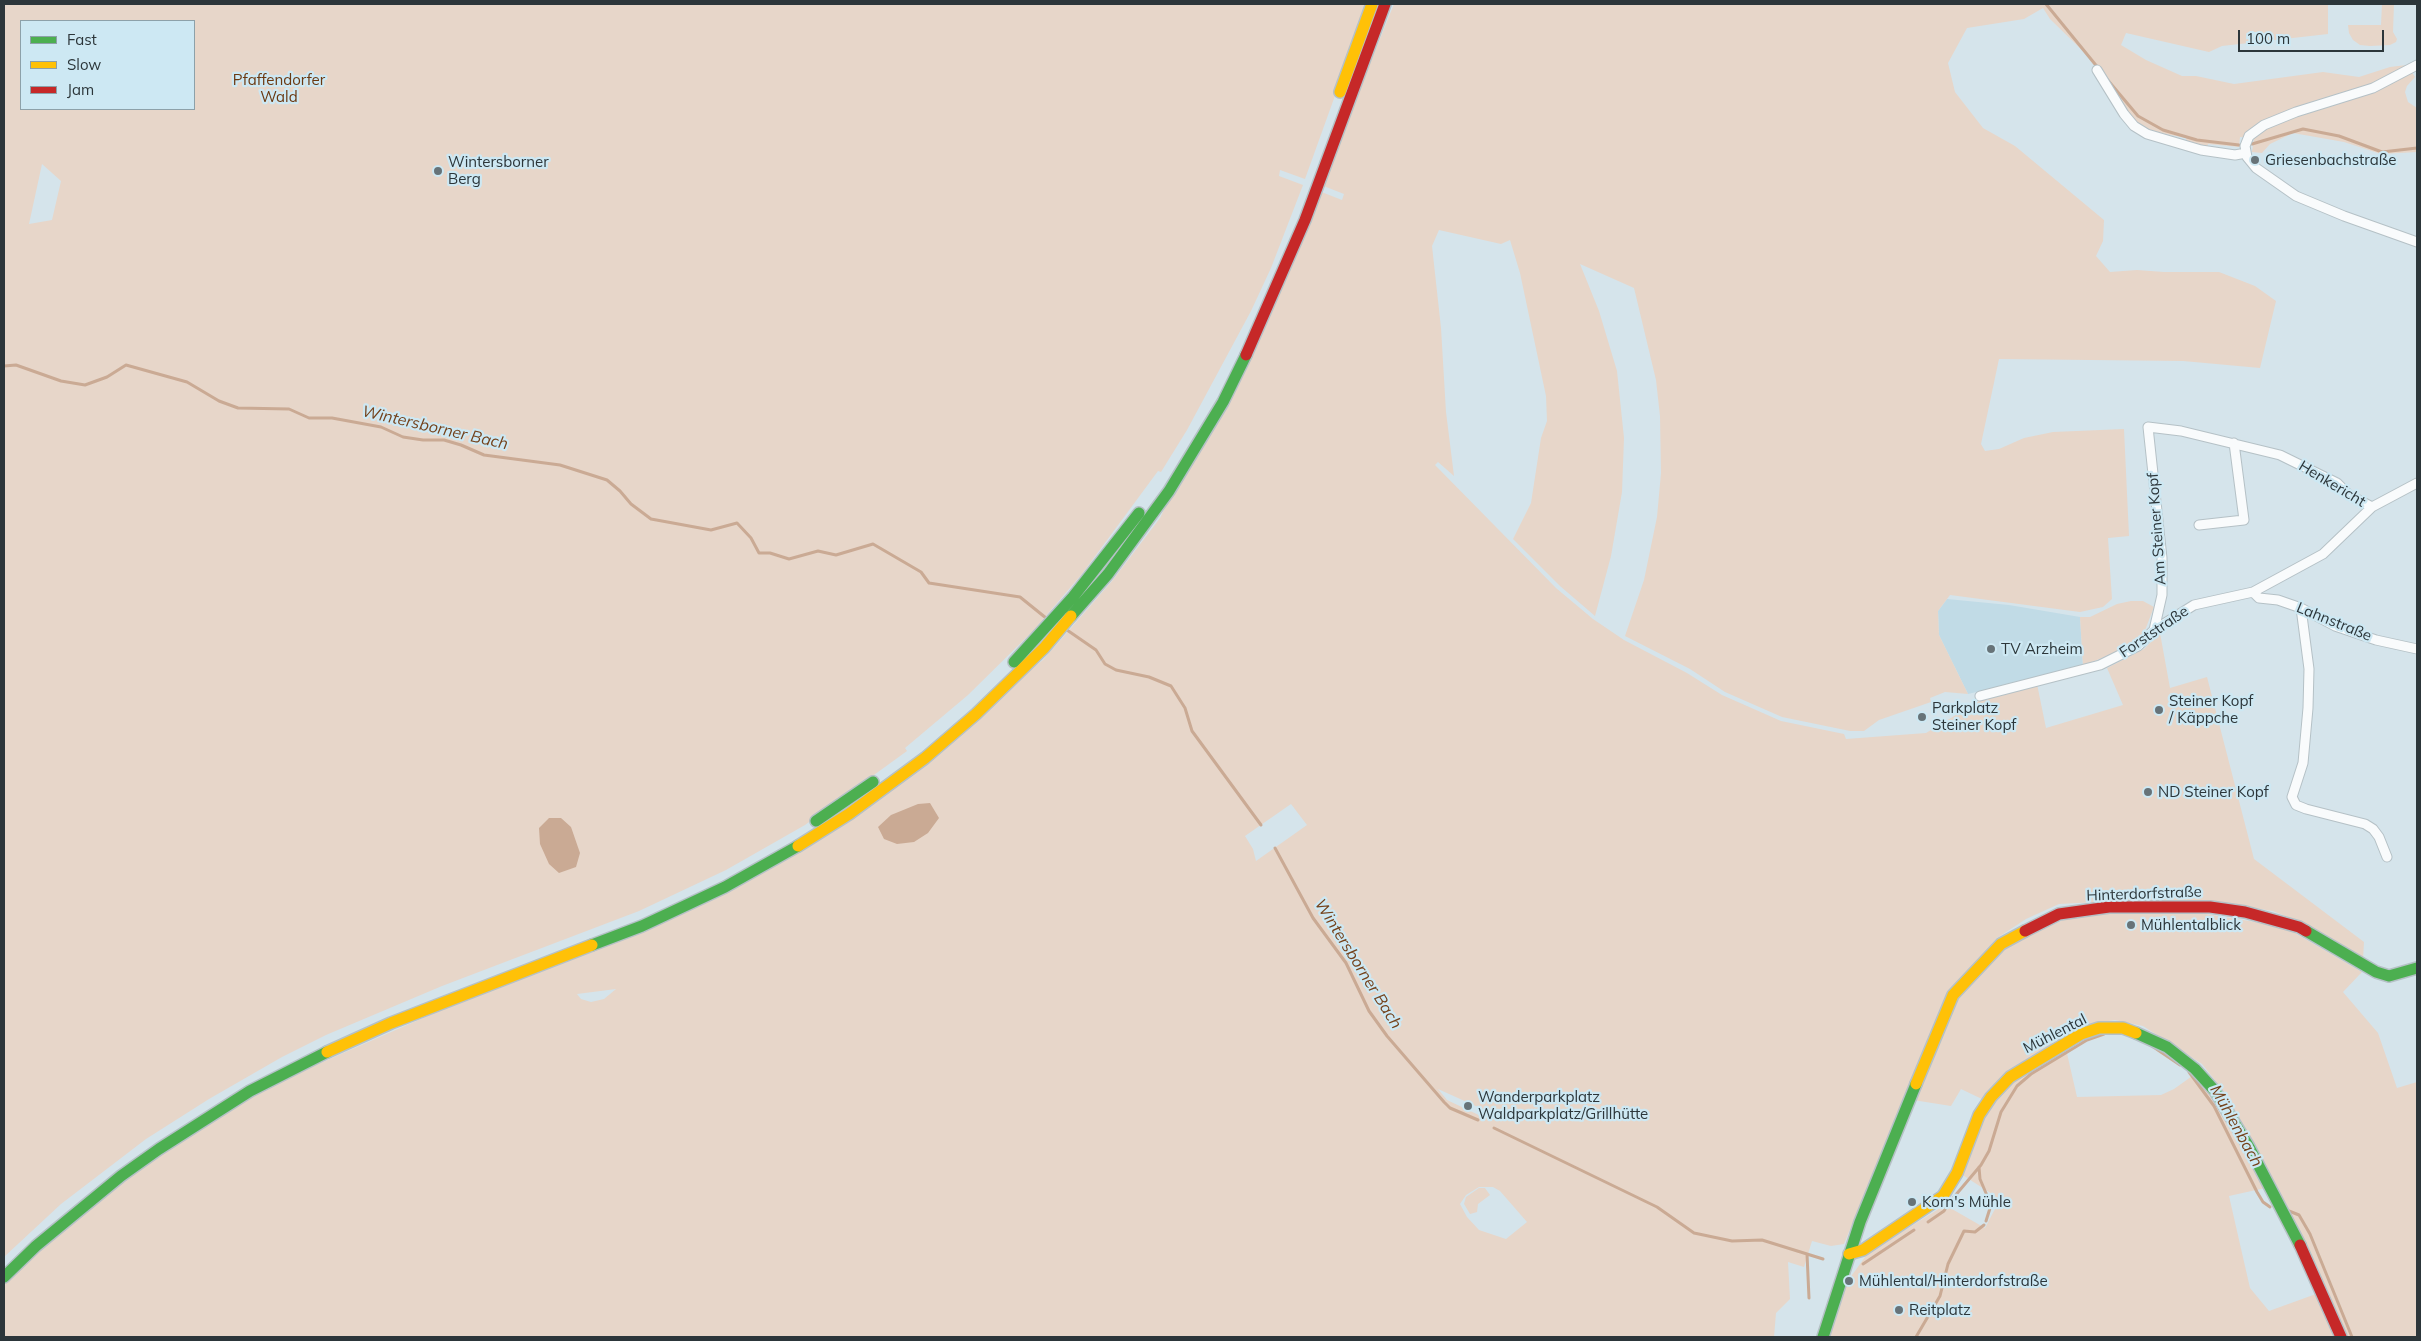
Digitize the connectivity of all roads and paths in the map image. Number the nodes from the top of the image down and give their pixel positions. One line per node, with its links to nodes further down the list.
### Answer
1 (1372, 4): 7 (main road)
2 (1385, 4): 21 (main road)
3 (2417, 65): 5 (street)
4 (2097, 70): 5 (street)
5 (2246, 153): 6 (street)
6 (2417, 242)
7 (1234, 352)
8 (1203, 412): 11 (main road)
9 (2148, 427): 10 (street, Henkericht); 18 (street, Am Steiner Kopf)
10 (2234, 443): 14 (street, Henkericht); 15 (street)
11 (1169, 468)
12 (2417, 483): 14 (street, Forststraße)
13 (1148, 499): 21 (main road)
14 (2372, 507): 16 (street, Forststraße)
15 (2199, 525)
16 (2253, 592): 17 (street, Lahnstraße); 18 (street, Forststraße)
17 (2301, 608): 19 (street, Lahnstraße); 22 (street)
18 (2154, 630): 20 (street, Forststraße)
19 (2417, 649)
20 (1980, 696)
21 (921, 754): 24 (main road); 34 (main road)
22 (2387, 857)
23 (2417, 968): 32 (main road, Hinterdorfstraße)
24 (467, 981)
25 (404, 1005): 26 (main road)
26 (378, 1016)
27 (252, 1077): 28 (main road)
28 (236, 1086)
29 (152, 1140): 30 (main road)
30 (91, 1185)
31 (47, 1221): 33 (main road)
32 (1849, 1254): 35 (main road); 36 (main road, Mühlental)
33 (4, 1261)
34 (4, 1277)
35 (1823, 1337)
36 (2341, 1337)

